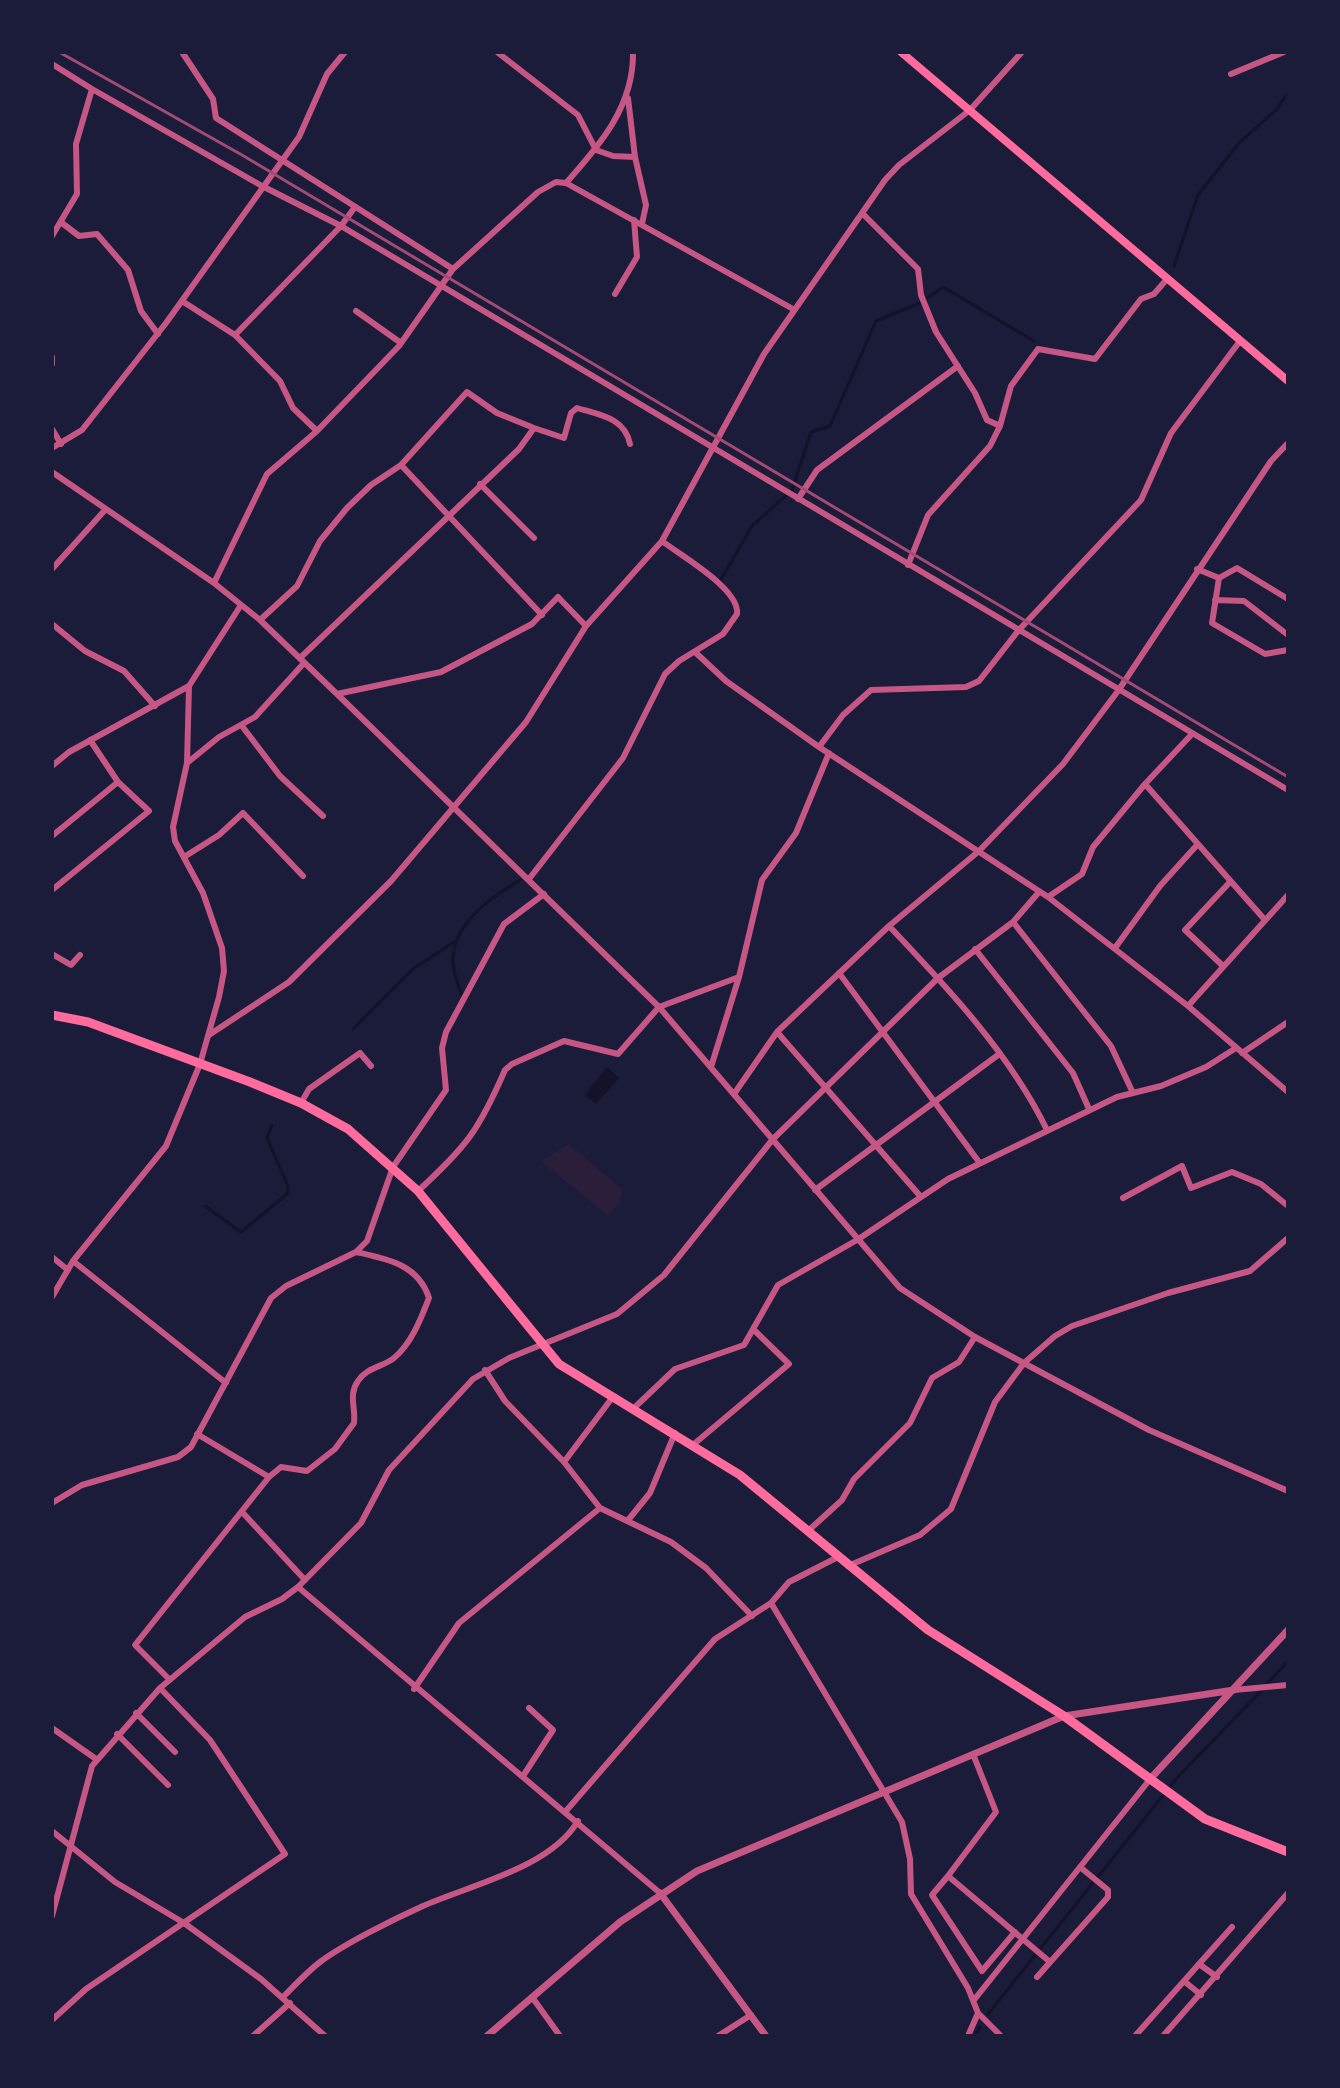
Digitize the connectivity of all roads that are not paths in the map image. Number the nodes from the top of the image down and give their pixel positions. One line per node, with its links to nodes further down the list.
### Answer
1 (182, 52): 15 (street)
2 (345, 52): 15 (street)
3 (497, 52): 13 (street)
4 (633, 52): 11 (street)
5 (901, 52): 12 (main road)
6 (1022, 52): 12 (street)
7 (1284, 52): 9 (street)
8 (52, 64): 10 (street)
9 (1231, 74)
10 (92, 89): 17 (street); 21 (street)
11 (628, 97): 13 (street); 14 (street)
12 (970, 110): 19 (street); 26 (main road)
13 (596, 150): 14 (street); 16 (street)
14 (635, 157): 22 (street)
15 (283, 161): 17 (street); 18 (street)
16 (566, 183): 20 (street); 25 (street)
17 (262, 186): 23 (street); 29 (street)
18 (355, 207): 23 (street); 25 (street)
19 (862, 213): 30 (street); 38 (street)
20 (634, 220): 22 (street); 28 (street)
21 (62, 223): 24 (street); 32 (street)
22 (642, 224): 30 (street)
23 (341, 226): 27 (street); 33 (street)
24 (52, 236)
25 (453, 269): 27 (street)
26 (1167, 279): 34 (main road); 40 (street)
27 (440, 285): 35 (street); 48 (street)
28 (615, 294)
29 (182, 301): 32 (street); 33 (street)
30 (793, 309): 48 (street)
31 (356, 311): 35 (street)
32 (158, 334): 45 (street)
33 (235, 335): 43 (street)
34 (1240, 341): 39 (main road); 69 (street)
35 (401, 343): 43 (street)
36 (52, 357): 37 (street)
37 (52, 364)
38 (958, 366): 40 (street); 52 (street)
39 (1288, 381)
40 (1000, 426): 57 (street)
41 (534, 428): 46 (street); 49 (street); 51 (street)
42 (52, 429): 45 (street)
43 (317, 431): 61 (street)
44 (1288, 443): 59 (street)
45 (61, 444): 47 (street)
46 (630, 444)
47 (52, 448)
48 (713, 448): 52 (street); 56 (street)
49 (401, 465): 54 (street); 66 (street)
50 (52, 472): 53 (street)
51 (480, 484): 54 (street); 55 (street)
52 (798, 499): 57 (street)
53 (105, 510): 58 (street); 61 (street)
54 (448, 513): 65 (street); 73 (street)
55 (534, 538)
56 (662, 541): 68 (street); 72 (street)
57 (908, 565): 69 (street)
58 (52, 569)
59 (1197, 569): 60 (street); 75 (street)
60 (1219, 578): 62 (street); 63 (street)
61 (214, 583): 64 (street)
62 (1288, 599)
63 (1215, 600): 70 (street); 71 (street)
64 (241, 605): 66 (street); 74 (street)
65 (542, 615): 68 (street); 76 (street)
66 (260, 620): 73 (street)
67 (52, 624): 77 (street)
68 (586, 626): 88 (street)
69 (1018, 631): 75 (street); 81 (street)
70 (1288, 635)
71 (1288, 650)
72 (695, 652): 81 (street); 95 (street)
73 (302, 660): 76 (street); 78 (street)
74 (189, 686): 77 (street); 83 (street)
75 (1118, 691): 79 (street); 92 (street)
76 (337, 694): 88 (street)
77 (155, 706): 80 (street)
78 (242, 726): 83 (street); 89 (street)
79 (1192, 734): 86 (street); 87 (street)
80 (90, 740): 84 (street); 85 (street)
81 (819, 747): 82 (street)
82 (829, 753): 92 (street); 111 (street)
83 (187, 763): 93 (street)
84 (52, 766)
85 (118, 782): 90 (street); 97 (street)
86 (1145, 784): 91 (street); 101 (street)
87 (1288, 790)
88 (455, 808): 95 (street); 119 (street)
89 (323, 816)
90 (52, 836)
91 (1197, 845): 96 (street); 105 (street)
92 (979, 851): 98 (street); 104 (street)
93 (184, 857): 94 (street); 119 (street)
94 (303, 876)
95 (529, 879): 99 (street)
96 (1230, 882): 102 (street); 109 (street)
97 (52, 890)
98 (1039, 892): 101 (street); 103 (street)
99 (544, 894): 114 (street); 136 (street)
100 (1288, 895): 102 (street)
101 (1048, 897): 105 (street)
102 (1265, 920): 109 (street)
103 (1013, 922): 106 (street); 127 (street)
104 (889, 926): 110 (street); 112 (street)
105 (1115, 948): 113 (street)
106 (975, 949): 112 (street); 131 (street)
107 (52, 954): 108 (street)
108 (80, 955)
109 (1223, 966): 113 (street)
110 (839, 973): 117 (street); 118 (street)
111 (739, 977): 114 (street); 124 (street)
112 (938, 978): 117 (street); 121 (street)
113 (1188, 1006): 120 (street)
114 (659, 1007): 124 (street); 138 (street)
115 (52, 1013): 122 (main road)
116 (1288, 1022): 120 (street)
117 (883, 1031): 125 (street); 129 (street)
118 (777, 1032): 125 (street); 128 (street)
119 (209, 1035): 122 (street)
120 (1239, 1050): 126 (street); 127 (street)
121 (998, 1055): 129 (street); 132 (street)
122 (200, 1064): 130 (main road); 146 (street)
123 (371, 1066): 130 (street)
124 (711, 1067): 128 (street)
125 (825, 1088): 133 (street); 134 (street)
126 (1288, 1092)
127 (1133, 1093): 131 (street)
128 (734, 1094): 133 (street)
129 (934, 1101): 134 (street); 135 (street)
130 (301, 1103): 136 (main road)
131 (1089, 1109): 132 (street)
132 (1047, 1130): 135 (street)
133 (773, 1139): 137 (street); 151 (street)
134 (875, 1146): 137 (street); 139 (street)
135 (979, 1162): 139 (street)
136 (393, 1167): 138 (main road); 144 (street)
137 (815, 1190): 143 (street)
138 (418, 1191): 151 (main road)
139 (921, 1197): 143 (street)
140 (1123, 1198): 141 (street)
141 (1288, 1206)
142 (1288, 1238): 152 (street)
143 (857, 1240): 149 (street); 150 (street)
144 (356, 1252): 154 (street); 161 (street)
145 (52, 1257): 147 (street)
146 (73, 1261): 147 (street); 154 (street)
147 (68, 1270): 148 (street)
148 (52, 1297)
149 (754, 1330): 156 (street); 159 (street)
150 (975, 1337): 152 (street); 167 (street)
151 (541, 1345): 153 (street); 155 (main road)
152 (1024, 1363): 162 (street); 169 (street)
153 (485, 1370): 160 (street); 170 (street)
154 (226, 1383): 158 (street)
155 (612, 1398): 156 (main road); 160 (street)
156 (633, 1409): 157 (main road)
157 (675, 1433): 159 (main road); 166 (street)
158 (197, 1434): 161 (street); 163 (street)
159 (694, 1444): 167 (main road)
160 (564, 1462): 164 (street)
161 (269, 1477): 165 (street)
162 (1288, 1491)
163 (52, 1503)
164 (600, 1508): 166 (street); 178 (street)
165 (243, 1513): 170 (street); 175 (street)
166 (629, 1519): 173 (street)
167 (808, 1531): 168 (main road)
168 (838, 1557): 169 (main road); 172 (street)
169 (848, 1566): 182 (main road)
170 (305, 1580): 171 (street)
171 (298, 1587): 175 (street); 178 (street)
172 (771, 1603): 173 (street); 191 (street)
173 (752, 1616): 192 (street)
174 (1288, 1630): 179 (street)
175 (170, 1680): 177 (street)
176 (1288, 1685): 179 (street)
177 (160, 1688): 181 (street); 202 (street)
178 (414, 1689): 188 (street)
179 (1234, 1690): 182 (street); 189 (street)
180 (529, 1708): 188 (street)
181 (136, 1713): 184 (street); 185 (street)
182 (1064, 1716): 186 (street); 189 (main road)
183 (52, 1728): 187 (street)
184 (117, 1734): 187 (street); 190 (street)
185 (175, 1752)
186 (973, 1754): 191 (street); 198 (street)
187 (96, 1759): 195 (street)
188 (523, 1776): 192 (street)
189 (1151, 1778): 196 (main road); 197 (street)
190 (168, 1785)
191 (884, 1791): 199 (street); 214 (street)
192 (566, 1811): 193 (street)
193 (578, 1821): 199 (street); 212 (street)
194 (52, 1831): 195 (street)
195 (71, 1847): 201 (street); 202 (street)
196 (1288, 1852)
197 (1080, 1867): 205 (street); 206 (street)
198 (948, 1876): 204 (street); 204 (street)
199 (660, 1893): 213 (street); 217 (street)
200 (1288, 1893): 209 (street)
201 (52, 1916)
202 (184, 1923): 212 (street); 218 (street)
203 (1232, 1927): 207 (street)
204 (1015, 1932): 205 (street)
205 (1024, 1939): 206 (street); 214 (street)
206 (1050, 1962): 208 (street)
207 (1199, 1964): 209 (street); 210 (street)
208 (1037, 1977)
209 (1217, 1977): 211 (street)
210 (1184, 1981): 211 (street); 227 (street)
211 (1201, 1995): 228 (street)
212 (284, 1996): 215 (street)
213 (532, 1997): 221 (street); 222 (street)
214 (974, 2000): 216 (street)
215 (290, 2003): 219 (street); 220 (street)
216 (978, 2013): 225 (street); 226 (street)
217 (751, 2015): 223 (street); 224 (street)
218 (52, 2020)
219 (253, 2036)
220 (325, 2036)
221 (487, 2036)
222 (560, 2036)
223 (718, 2036)
224 (766, 2036)
225 (968, 2036)
226 (1001, 2036)
227 (1135, 2036)
228 (1163, 2036)

